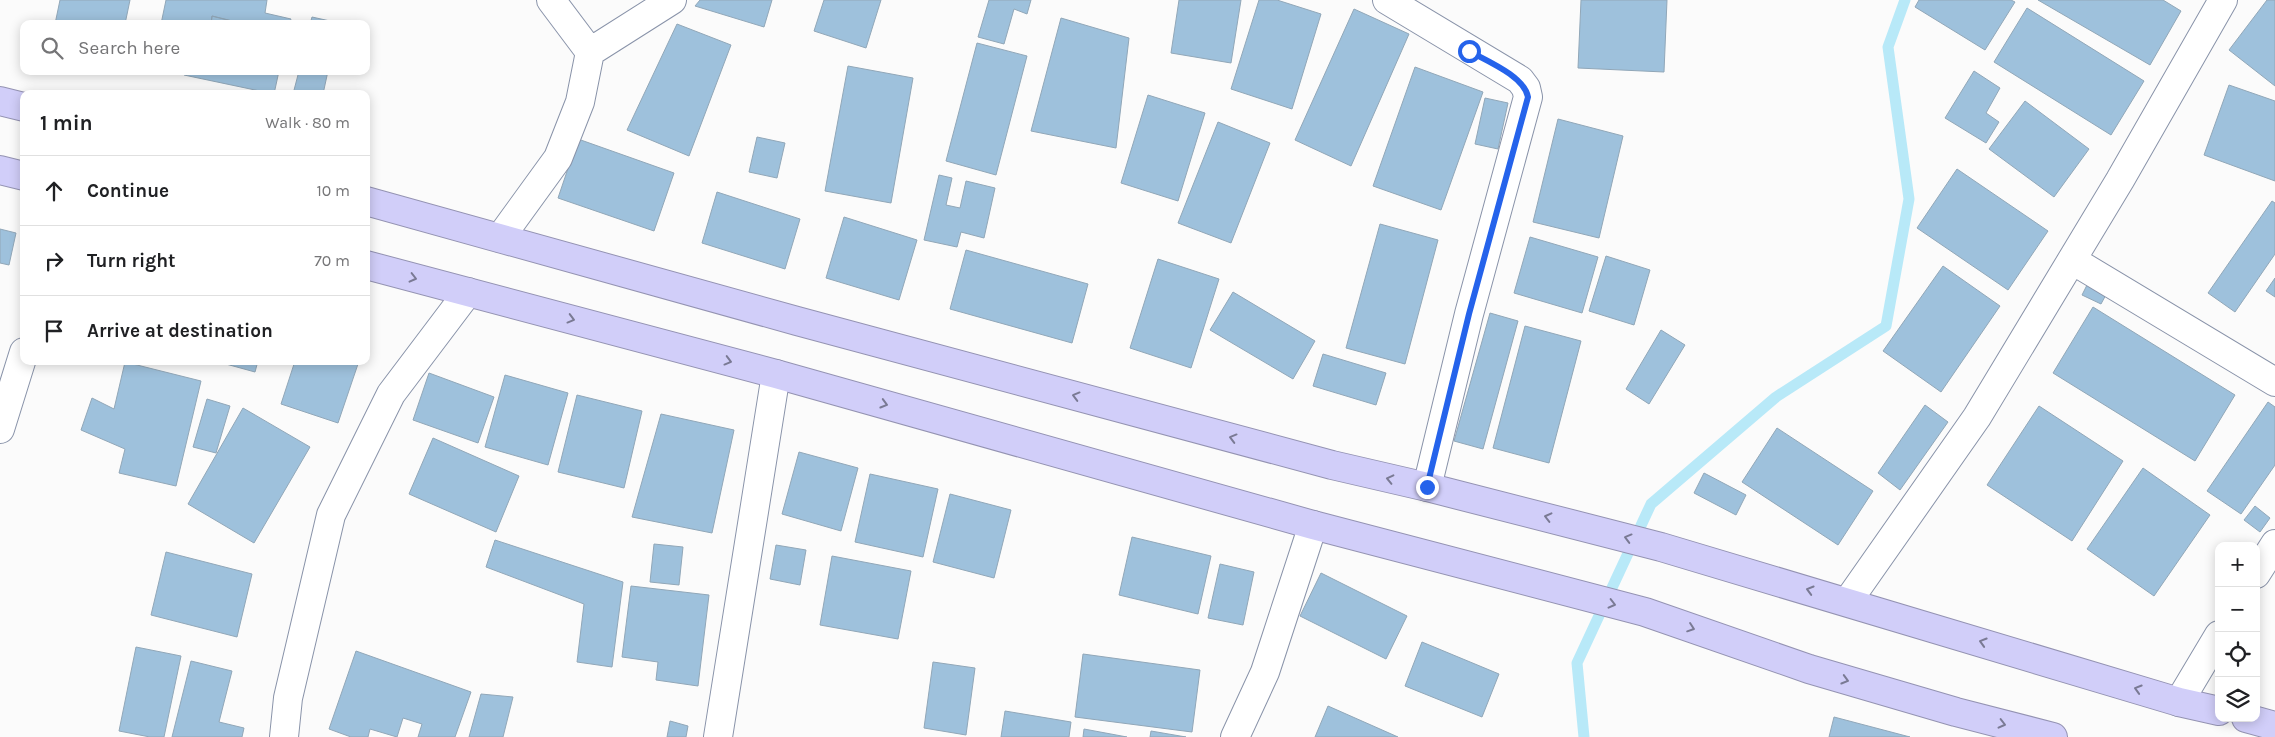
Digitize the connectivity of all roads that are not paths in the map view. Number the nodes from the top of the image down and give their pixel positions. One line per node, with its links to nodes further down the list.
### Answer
1 (551, 0): 5 (street)
2 (672, 0): 5 (street)
3 (1388, 0): 19 (street)
4 (2223, 0): 12 (street)
5 (590, 52): 11 (street)
6 (0, 101): 7 (highway)
7 (20, 106)
8 (0, 170): 9 (highway)
9 (20, 175)
10 (370, 202): 11 (highway)
11 (500, 238): 19 (highway, one-way to 11)
12 (2072, 260): 17 (street); 23 (street)
13 (370, 266): 14 (highway, one-way to 14)
14 (468, 292): 16 (highway, one-way to 16); 29 (street)
15 (20, 365): 18 (street)
16 (776, 374): 20 (highway, one-way to 20); 30 (street)
17 (2275, 382)
18 (0, 429)
19 (1427, 487): 23 (highway, one-way to 19)
20 (1313, 525): 31 (street); 32 (highway, one-way to 32)
21 (2275, 544): 22 (street)
22 (2260, 568)
23 (1848, 601): 25 (highway, one-way to 23)
24 (2215, 642): 25 (street)
25 (2179, 702): 26 (highway)
26 (2215, 711)
27 (2260, 722): 28 (highway)
28 (2275, 726)
29 (284, 737)
30 (718, 737)
31 (1235, 737)
32 (2053, 737)

